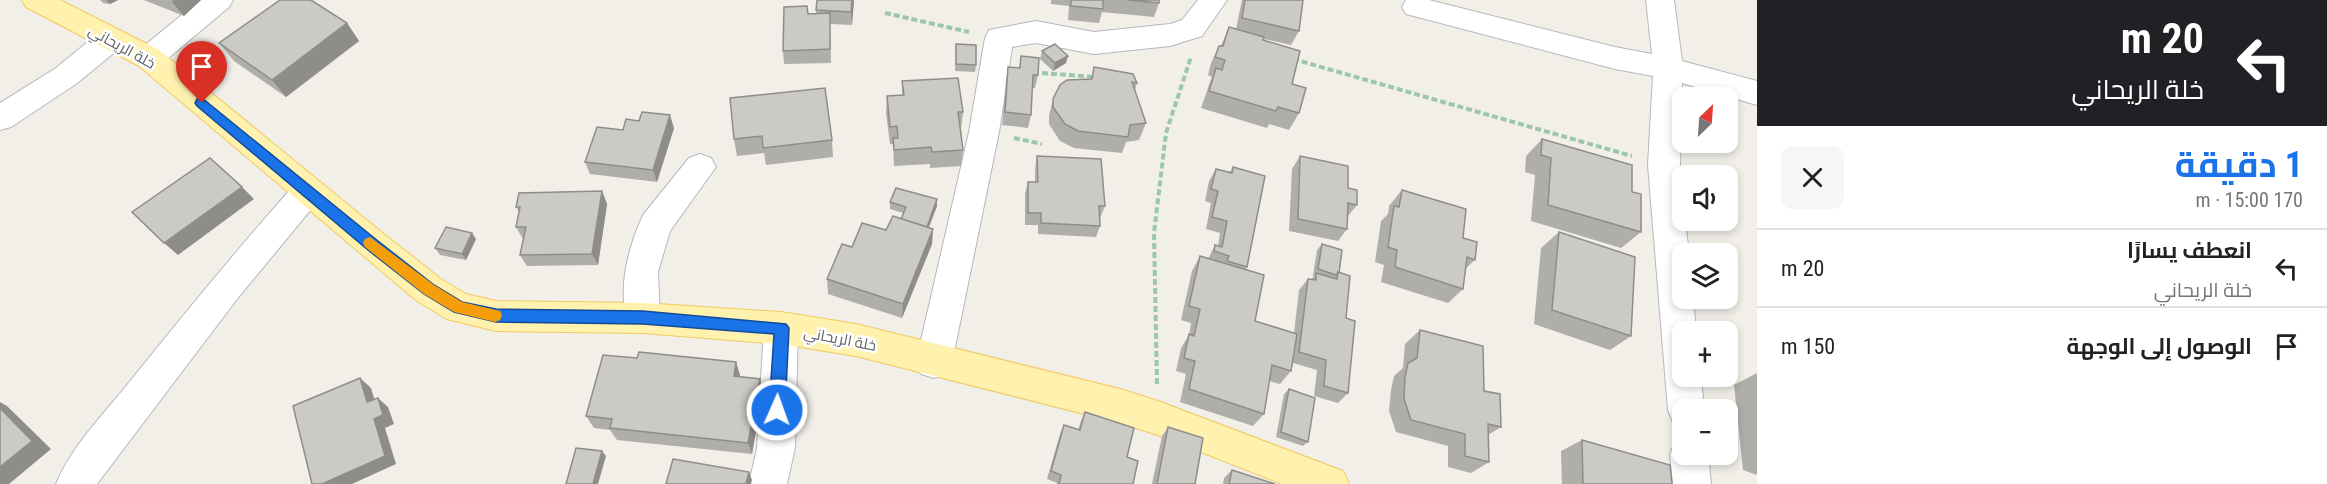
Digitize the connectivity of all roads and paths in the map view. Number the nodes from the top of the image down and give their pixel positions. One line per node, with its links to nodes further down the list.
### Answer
1 (36, 0): 8 (main road, خلة الريحاني)
2 (219, 0): 10 (street)
3 (1213, 0): 7 (street)
4 (1660, 0): 12 (street)
5 (1416, 7): 12 (street)
6 (885, 14): 7 (path)
7 (999, 38): 20 (street)
8 (111, 39): 10 (main road, خلة الريحاني); 14 (street)
9 (1192, 54): 22 (path)
10 (149, 58): 17 (main road, خلة الريحاني)
11 (1290, 58): 15 (path)
12 (1668, 69): 13 (street); 15 (street)
13 (1757, 93)
14 (0, 118)
15 (1664, 165): 21 (street)
16 (700, 167): 18 (street)
17 (307, 192): 18 (main road, خلة الريحاني); 24 (street)
18 (643, 318): 19 (main road, خلة الريحاني)
19 (781, 328): 20 (main road, خلة الريحاني); 25 (street)
20 (934, 362): 22 (main road, خلة الريحاني)
21 (1685, 399)
22 (1158, 418): 26 (main road, خلة الريحاني)
23 (1690, 465): 27 (street)
24 (75, 484)
25 (768, 484)
26 (1330, 484)
27 (1692, 484)

